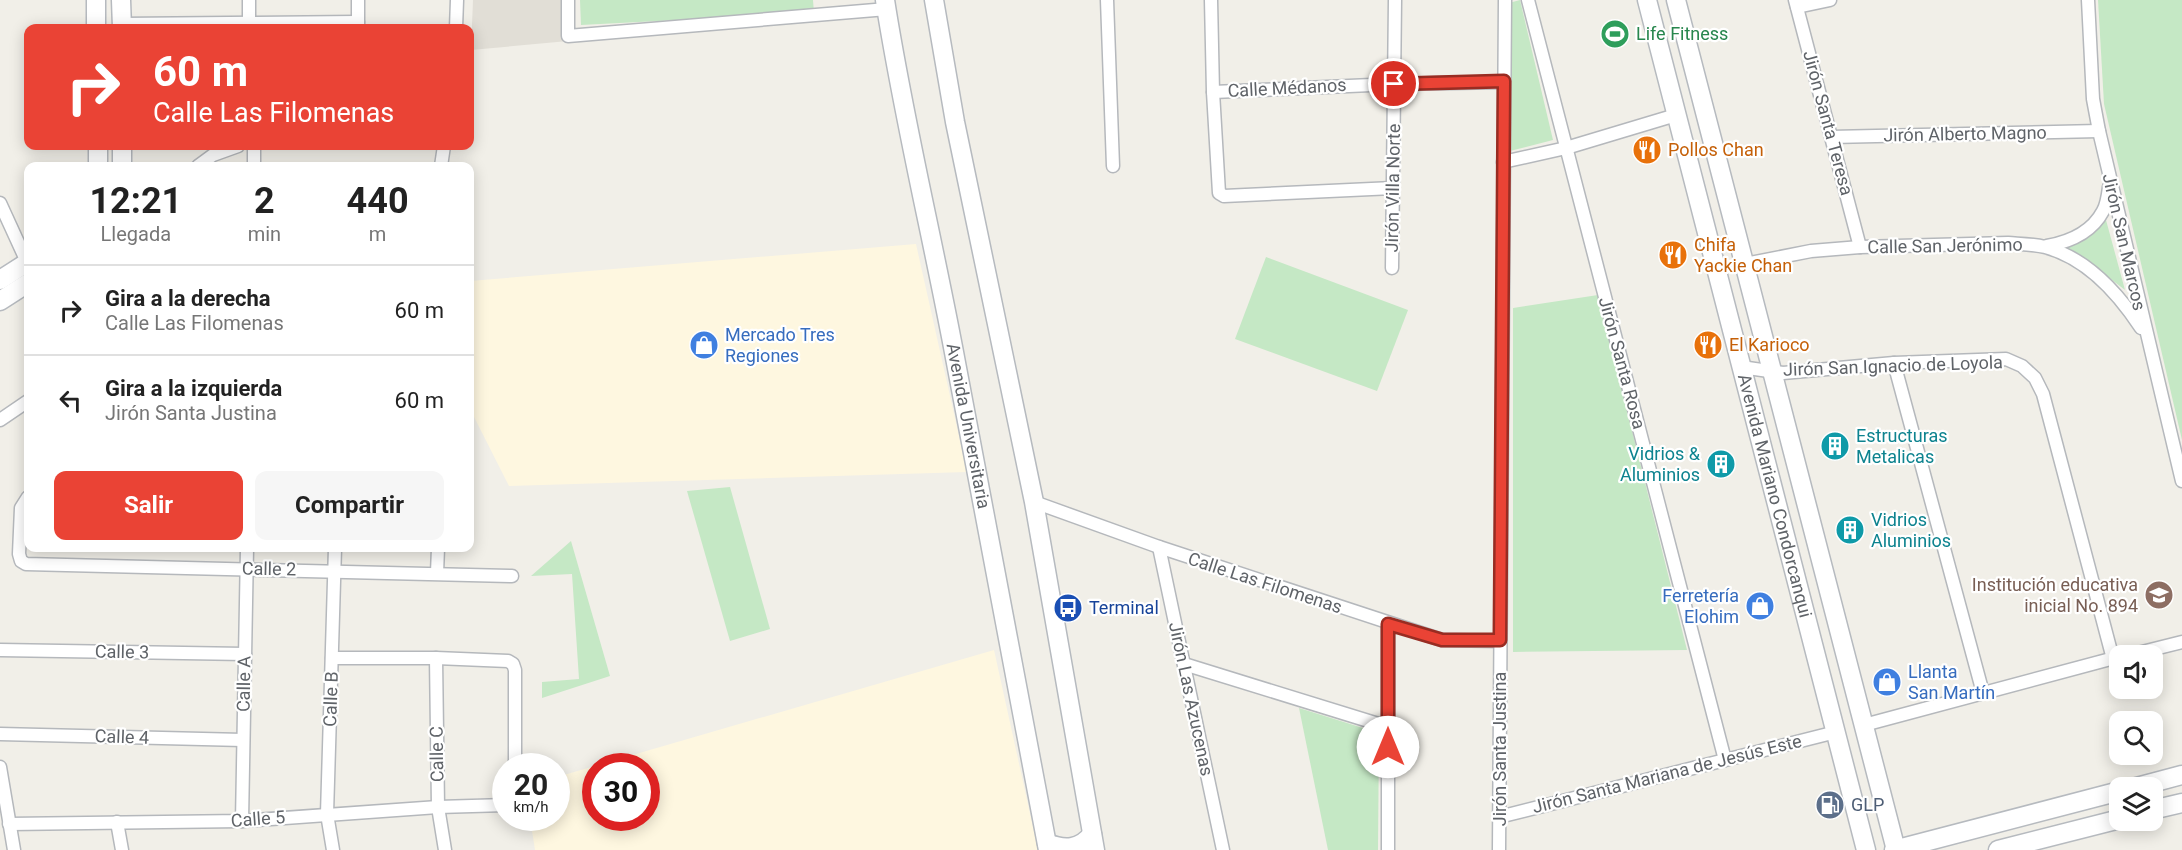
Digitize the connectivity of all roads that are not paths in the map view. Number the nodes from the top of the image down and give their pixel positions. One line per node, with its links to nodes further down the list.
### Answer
1 (96, 0): 20 (main road)
2 (121, 0): 21 (main road)
3 (249, 0): 19 (street)
4 (358, 0): 24 (street)
5 (457, 0): 25 (street)
6 (568, 0): 17 (street)
7 (934, 0): 56 (main road)
8 (1107, 0): 36 (street)
9 (1211, 0): 28 (street)
10 (1395, 0): 27 (street, Jirón Villa Norte)
11 (1504, 0): 26 (street, Jirón Santa Justina)
12 (1528, 0): 32 (street, Jirón Santa Rosa)
13 (1647, 0): 29 (main road, Avenida Mariano Condorcanqui)
14 (1676, 0): 43 (main road, Avenida Mariano Condorcanqui)
15 (1830, 0): 18 (street)
16 (2088, 0): 30 (street, Jirón San Marcos)
17 (886, 4): 103 (main road, Avenida Universitaria)
18 (1796, 4): 31 (street, Jirón Santa Teresa)
19 (249, 22): 22 (street); 23 (street)
20 (96, 24)
21 (122, 24)
22 (186, 24)
23 (322, 24)
24 (358, 24)
25 (456, 24)
26 (1504, 81): 27 (street, Calle Médanos); 35 (street, Jirón Santa Justina)
27 (1394, 84): 28 (street, Calle Médanos); 38 (street, Jirón Villa Norte)
28 (1213, 92): 38 (street)
29 (1676, 115): 32 (street); 51 (main road, Avenida Mariano Condorcanqui)
30 (2099, 131): 31 (street, Jirón Alberto Magno); 37 (street, Jirón San Marcos)
31 (1831, 137): 40 (street, Jirón Santa Teresa)
32 (1566, 148): 35 (street); 86 (street, Jirón Santa Rosa)
33 (227, 150): 34 (street)
34 (203, 162)
35 (1503, 162): 67 (street, Jirón Santa Justina)
36 (1113, 166)
37 (2110, 183): 41 (street); 49 (street, Jirón San Marcos)
38 (1393, 188): 45 (street, Jirón Villa Norte)
39 (0, 203): 42 (street)
40 (1860, 247): 41 (street, Calle San Jerónimo); 43 (street, Calle San Jerónimo)
41 (2044, 247): 49 (street, Calle San Jerónimo)
42 (24, 254)
43 (1744, 264): 52 (main road, Avenida Mariano Condorcanqui)
44 (24, 265): 46 (main road)
45 (1392, 268)
46 (0, 280)
47 (24, 286): 48 (main road)
48 (0, 302)
49 (2146, 336): 55 (street, Jirón San Marcos)
50 (1894, 363): 52 (street, Jirón San Ignacio de Loyola); 69 (street, Jirón San Ignacio de Loyola); 77 (street)
51 (1741, 367): 52 (street, Jirón San Ignacio de Loyola); 80 (main road, Avenida Mariano Condorcanqui)
52 (1770, 370): 78 (main road, Avenida Mariano Condorcanqui)
53 (24, 403): 54 (street)
54 (1, 419)
55 (2182, 481)
56 (1034, 502): 58 (street, Calle Las Filomenas); 101 (main road)
57 (24, 503): 62 (street, Calle 2)
58 (1159, 547): 66 (street, Calle Las Filomenas); 76 (street, Jirón Las Azucenas)
59 (247, 552): 62 (street, Calle A)
60 (335, 552): 63 (street, Calle B)
61 (438, 552): 64 (street)
62 (247, 568): 63 (street, Calle 2); 72 (street, Calle A)
63 (334, 570): 64 (street, Calle 2); 73 (street, Calle B)
64 (438, 573): 65 (street, Calle 2)
65 (512, 576)
66 (1388, 624): 67 (street, Calle Las Filomenas); 79 (street)
67 (1500, 640): 96 (street, Jirón Santa Justina)
68 (2182, 642): 70 (street)
69 (2112, 645)
70 (2163, 647)
71 (0, 650): 72 (street, Calle 3)
72 (245, 654): 82 (street, Calle A)
73 (332, 658): 74 (street); 95 (street, Calle B)
74 (436, 658): 84 (street); 93 (street, Calle C)
75 (2109, 660): 77 (street)
76 (1184, 664): 79 (street); 108 (street, Jirón Las Azucenas)
77 (1983, 693): 78 (street)
78 (1864, 725): 83 (main road, Avenida Mariano Condorcanqui)
79 (1388, 727): 109 (street)
80 (1836, 732): 85 (main road, Avenida Mariano Condorcanqui); 86 (street, Jirón Santa Mariana de Jesús Este)
81 (0, 734): 82 (street, Calle 4)
82 (243, 740): 97 (street, Calle A)
83 (1869, 748): 85 (main road); 112 (main road, Avenida Mariano Condorcanqui)
84 (515, 753)
85 (1842, 755): 111 (main road, Avenida Mariano Condorcanqui)
86 (1725, 760): 96 (street, Jirón Santa Mariana de Jesús Este)
87 (0, 767): 100 (street)
88 (2182, 775): 89 (main road)
89 (2163, 780)
90 (2109, 794): 102 (main road)
91 (2182, 803): 94 (main road)
92 (492, 805): 93 (street, Calle 5)
93 (438, 807): 95 (street, Calle 5); 107 (street, Calle C)
94 (2163, 807)
95 (327, 814): 97 (street, Calle 5); 106 (street, Calle B)
96 (1499, 817): 110 (street, Jirón Santa Justina)
97 (242, 821): 98 (street, Calle 5)
98 (117, 822): 100 (street, Calle 5); 105 (street)
99 (2109, 822): 113 (main road)
100 (9, 825): 104 (street)
101 (1093, 842): 103 (main road)
102 (1932, 845): 112 (main road)
103 (1047, 847)
104 (14, 850)
105 (123, 850)
106 (333, 850)
107 (445, 850)
108 (1223, 850)
109 (1388, 850)
110 (1499, 850)
111 (1866, 850)
112 (1895, 850)
113 (1998, 850)

